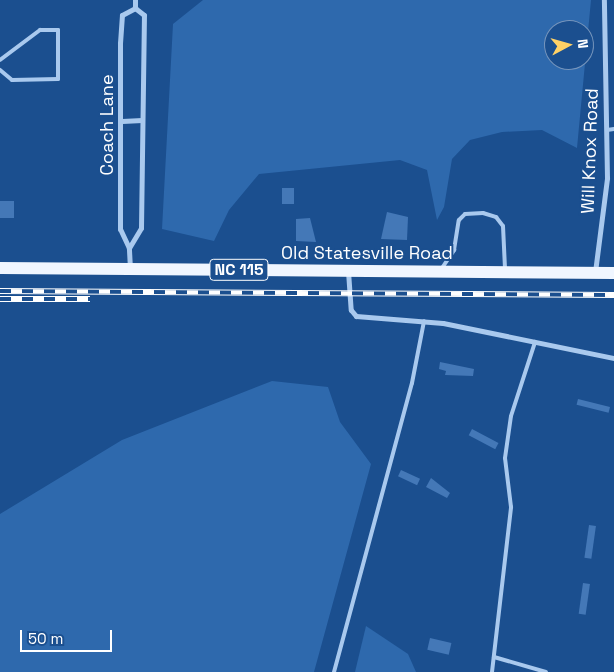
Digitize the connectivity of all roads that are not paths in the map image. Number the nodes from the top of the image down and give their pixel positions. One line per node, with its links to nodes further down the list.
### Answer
1 (135, 0): 3 (street, Coach Lane)
2 (604, 0): 9 (street, Will Knox Road)
3 (135, 8): 6 (street, Coach Lane); 7 (street, Coach Lane)
4 (0, 60): 5 (lane)
5 (0, 70)
6 (142, 120): 7 (street); 12 (street, Coach Lane)
7 (122, 121): 12 (street, Coach Lane)
8 (614, 129): 9 (lane)
9 (607, 130): 10 (street, Will Knox Road)
10 (606, 178): 11 (lane); 18 (street, Will Knox Road)
11 (614, 178)
12 (130, 248): 14 (street, Coach Lane)
13 (0, 268): 14 (main road, Old Statesville Road / NC 115)
14 (130, 270): 15 (main road, Old Statesville Road / NC 115)
15 (348, 270): 16 (main road, Old Statesville Road / NC 115); 20 (street)
16 (441, 270): 17 (main road, Old Statesville Road / NC 115); 17 (lane)
17 (505, 271): 18 (main road, Old Statesville Road / NC 115)
18 (595, 272): 19 (main road, Old Statesville Road / NC 115)
19 (614, 273)
20 (424, 322): 21 (street); 24 (lane)
21 (535, 342): 22 (street); 23 (lane)
22 (614, 358)
23 (494, 657): 25 (lane); 26 (lane)
24 (334, 672)
25 (492, 672)
26 (546, 672)

